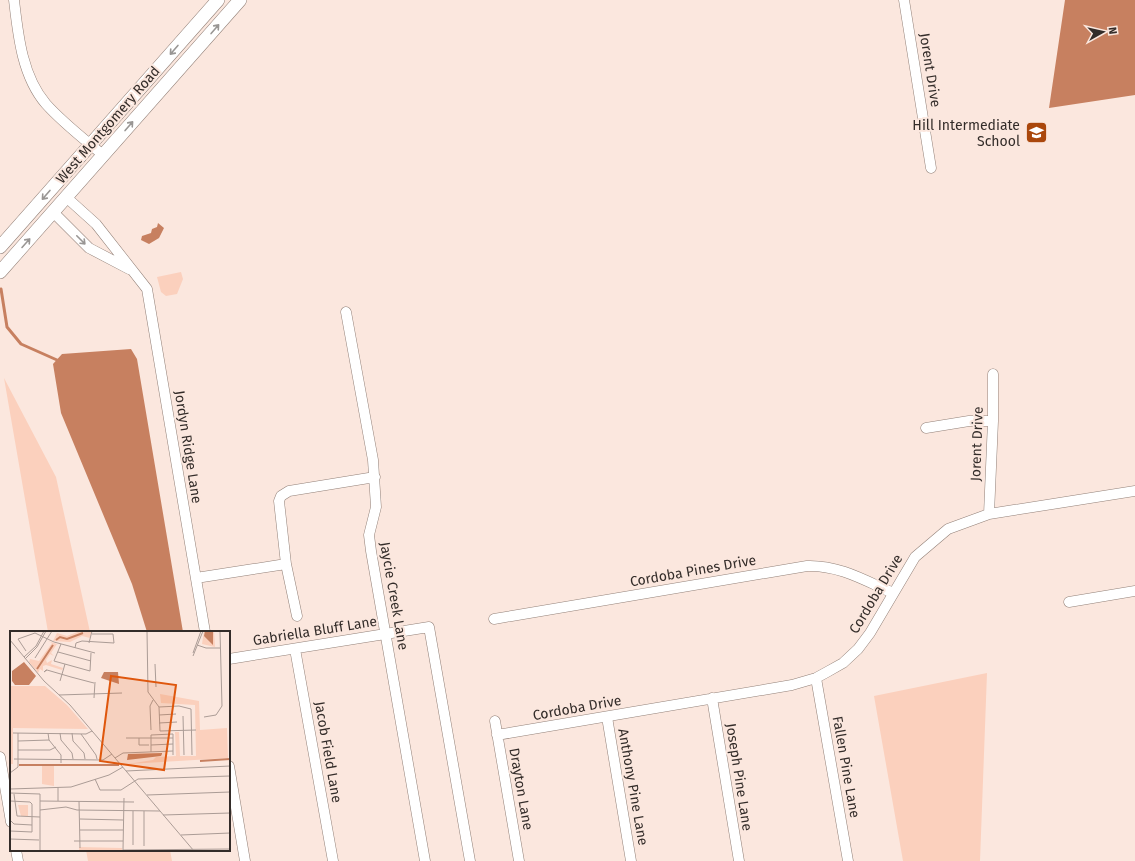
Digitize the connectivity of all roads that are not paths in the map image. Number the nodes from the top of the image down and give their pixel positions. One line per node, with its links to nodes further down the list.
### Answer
1 (14, 0): 5 (street)
2 (218, 0): 5 (main road, West Montgomery Road, one-way to 5)
3 (240, 0): 6 (main road, West Montgomery Road, one-way to 3)
4 (904, 0): 7 (street, Jorent Drive)
5 (91, 144): 6 (street); 10 (main road, West Montgomery Road, one-way to 10)
6 (103, 155): 8 (main road, West Montgomery Road)
7 (931, 168)
8 (66, 197): 9 (main road, West Montgomery Road); 12 (street, Jordyn Ridge Lane)
9 (53, 212): 11 (main road, West Montgomery Road, one-way to 9); 12 (street, Jordyn Ridge Lane, one-way to 12)
10 (0, 247)
11 (0, 272)
12 (134, 272): 21 (street, Jordyn Ridge Lane)
13 (346, 312): 17 (street, Jaycie Creek Lane)
14 (993, 374): 15 (street, Jorent Drive)
15 (993, 421): 16 (street); 19 (street, Jorent Drive)
16 (926, 428)
17 (375, 477): 20 (street); 28 (street, Jaycie Creek Lane)
18 (1135, 491): 19 (street, Cordoba Drive)
19 (989, 514): 23 (street, Cordoba Drive)
20 (286, 564): 21 (street); 25 (street)
21 (196, 578): 27 (street, Jordyn Ridge Lane)
22 (1135, 591): 24 (street)
23 (893, 593): 26 (street, Cordoba Pines Drive); 31 (street, Cordoba Drive)
24 (1070, 602)
25 (297, 616)
26 (494, 619)
27 (205, 631)
28 (386, 634): 29 (street, Gabriella Bluff Lane); 43 (street, Jaycie Creek Lane); 44 (street, Gabriella Bluff Lane)
29 (295, 649): 30 (street, Gabriella Bluff Lane); 42 (street, Jacob Field Lane)
30 (230, 659)
31 (816, 678): 32 (street, Cordoba Drive); 48 (street, Fallen Pine Lane)
32 (712, 698): 33 (street, Cordoba Drive); 47 (street, Joseph Pine Lane)
33 (607, 717): 35 (street, Cordoba Drive); 46 (street, Anthony Pine Lane)
34 (495, 721): 35 (street, Drayton Lane)
35 (497, 736): 45 (street, Drayton Lane)
36 (0, 757): 38 (street)
37 (230, 772): 41 (street)
38 (10, 816)
39 (16, 851): 40 (street)
40 (18, 861)
41 (246, 861)
42 (333, 861)
43 (425, 861)
44 (470, 861)
45 (519, 861)
46 (631, 861)
47 (739, 861)
48 (848, 861)

